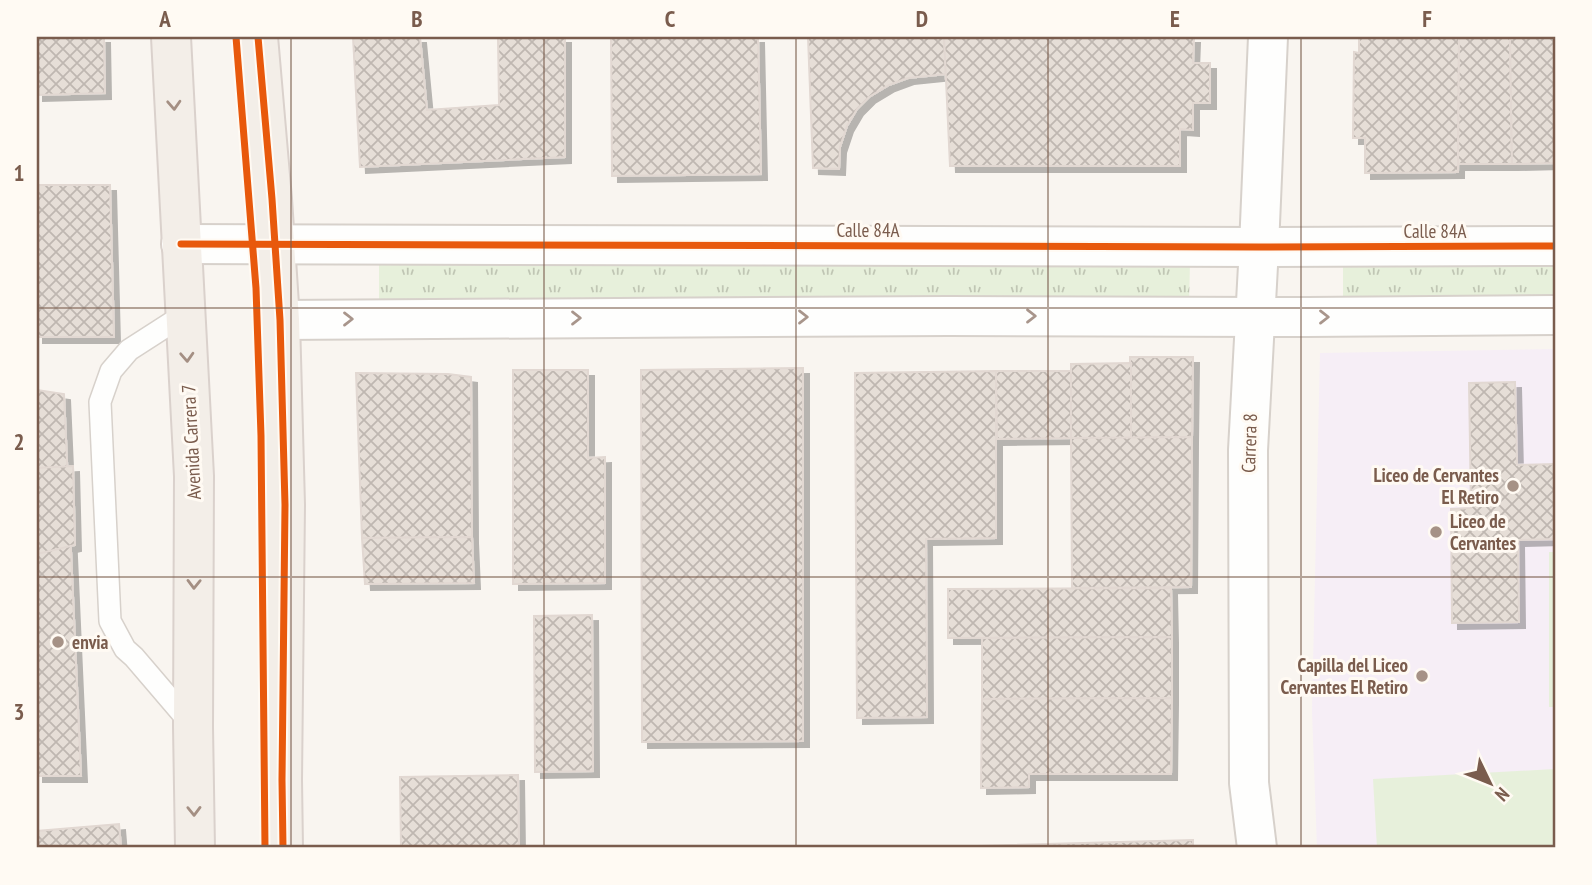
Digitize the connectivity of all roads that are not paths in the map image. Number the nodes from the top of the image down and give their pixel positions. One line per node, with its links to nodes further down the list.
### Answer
1 (170, 37): 4 (main road, Avenida Carrera 7, one-way to 4)
2 (258, 37): 5 (main road)
3 (1268, 37): 7 (street, Carrera 8)
4 (181, 244): 5 (street, Calle 84A); 8 (main road, Avenida Carrera 7)
5 (275, 244): 7 (street, Calle 84A); 11 (main road)
6 (1555, 246): 7 (street, Calle 84A)
7 (1259, 247): 10 (street, Carrera 8)
8 (185, 314): 12 (main road, Avenida Carrera 7, one-way to 12); 12 (lane)
9 (1555, 315): 10 (street, one-way to 9)
10 (1255, 317): 11 (street, one-way to 10); 15 (street, Carrera 8)
11 (280, 320): 14 (main road)
12 (193, 727): 13 (main road, Avenida Carrera 7, one-way to 13)
13 (195, 848)
14 (284, 848)
15 (1257, 848)

